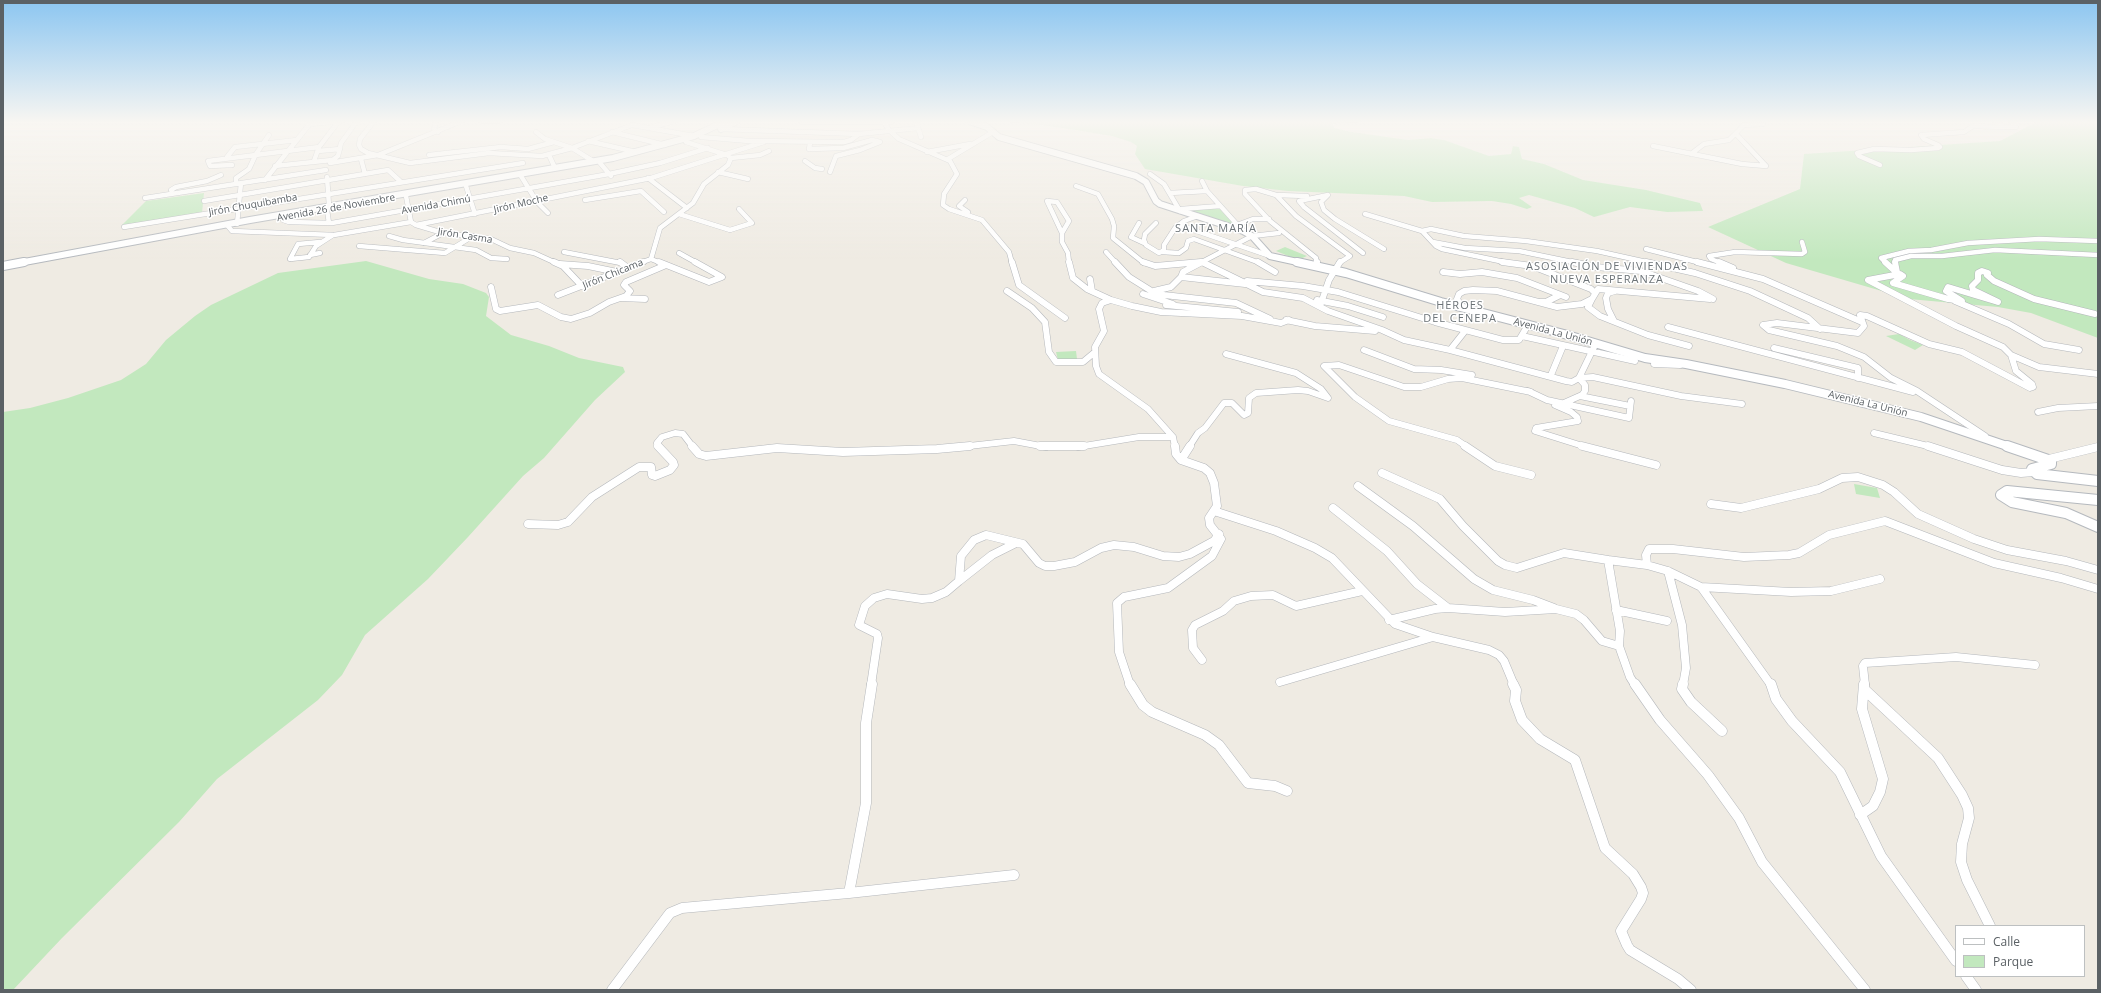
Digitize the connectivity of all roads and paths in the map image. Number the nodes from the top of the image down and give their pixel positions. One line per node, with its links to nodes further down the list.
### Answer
1 (233, 167): 26 (street)
2 (250, 167): 35 (street)
3 (274, 167): 30 (street)
4 (327, 167): 19 (street)
5 (363, 167): 23 (street)
6 (487, 167): 20 (street, Jirón Chuquibamba)
7 (560, 167): 17 (main road, Avenida 26 de Noviembre)
8 (567, 167): 27 (main road, Avenida 26 de Noviembre)
9 (602, 167): 24 (street)
10 (640, 167): 24 (street, Avenida Chimú)
11 (687, 167): 28 (street, Jirón Moche)
12 (726, 167): 21 (street, Jirón Chicama)
13 (814, 167): 18 (street)
14 (832, 167): 22 (street)
15 (955, 167): 72 (street)
16 (1106, 167): 64 (main road)
17 (555, 168): 36 (main road, Avenida 26 de Noviembre)
18 (822, 169)
19 (326, 170): 30 (street); 32 (street)
20 (462, 171): 33 (street, Jirón Chuquibamba); 36 (street)
21 (718, 172): 29 (street); 61 (street, Jirón Chicama)
22 (830, 172)
23 (365, 174): 32 (street); 33 (street)
24 (609, 174): 31 (street, Avenida Chimú); 37 (street)
25 (1150, 174): 47 (street)
26 (221, 175): 38 (street); 41 (street)
27 (521, 176): 36 (main road, Avenida 26 de Noviembre); 40 (street)
28 (648, 178): 37 (street, Jirón Moche); 61 (street)
29 (748, 179)
30 (265, 180): 35 (street)
31 (576, 180): 40 (street, Avenida Chimú); 42 (street)
32 (327, 181): 46 (street); 50 (street)
33 (402, 181): 46 (street, Jirón Chuquibamba); 48 (street)
34 (1202, 181): 43 (street)
35 (238, 184): 38 (street); 50 (street)
36 (466, 184): 48 (main road, Avenida 26 de Noviembre); 53 (street)
37 (618, 184): 42 (street, Jirón Moche); 44 (street)
38 (216, 185): 41 (street); 52 (street)
39 (1076, 186): 117 (street)
40 (528, 189): 53 (street, Avenida Chimú); 57 (street)
41 (171, 190): 45 (street)
42 (586, 190): 57 (street, Jirón Moche)
43 (1208, 191): 47 (street); 58 (street)
44 (624, 192): 54 (street); 65 (street)
45 (149, 193)
46 (327, 193): 59 (street, Jirón Chuquibamba); 60 (street)
47 (1170, 193): 64 (street)
48 (405, 195): 60 (main road, Avenida 26 de Noviembre); 63 (street)
49 (1276, 195): 51 (street); 73 (street); 123 (street)
50 (240, 196): 56 (street); 59 (street)
51 (1312, 197): 103 (street); 110 (street)
52 (145, 198)
53 (470, 199): 63 (street, Avenida Chimú); 67 (street)
54 (585, 200)
55 (965, 200): 72 (street)
56 (204, 201)
57 (537, 202): 66 (street); 67 (street, Jirón Moche)
58 (1220, 206): 64 (street); 80 (street)
59 (239, 208): 77 (street); 83 (street, Jirón Chuquibamba)
60 (328, 208): 71 (main road, Avenida 26 de Noviembre); 77 (main road, Avenida 26 de Noviembre); 78 (street)
61 (687, 208): 68 (street, Jirón Chicama)
62 (739, 209): 68 (street)
63 (409, 210): 74 (street, Avenida Chimú); 79 (street)
64 (1180, 210): 70 (main road)
65 (664, 212)
66 (548, 213)
67 (475, 214): 79 (street, Jirón Moche)
68 (679, 214): 116 (street, Jirón Chicama)
69 (1365, 214): 85 (street)
70 (1198, 216): 82 (street); 84 (main road)
71 (282, 217): 77 (main road, Avenida 26 de Noviembre); 78 (street, Avenida Chimú)
72 (976, 217): 158 (street)
73 (1269, 219): 80 (street); 121 (street)
74 (344, 221): 78 (street, Avenida Chimú); 86 (street)
75 (1139, 222): 99 (street)
76 (1156, 223): 99 (street)
77 (237, 224): 81 (main road, Avenida 26 de Noviembre)
78 (329, 224)
79 (414, 224): 86 (street, Jirón Moche); 87 (street, Jirón Casma)
80 (1237, 224): 84 (street)
81 (227, 225): 90 (street); 120 (main road, Avenida 26 de Noviembre)
82 (1179, 225): 100 (street); 108 (street)
83 (124, 226)
84 (1243, 231): 93 (main road)
85 (1422, 232): 95 (street); 165 (street)
86 (348, 233): 90 (street, Jirón Moche)
87 (443, 233): 92 (street, Jirón Casma); 98 (street)
88 (1279, 233): 93 (street)
89 (1062, 234): 89 (street); 138 (street)
90 (334, 235): 94 (street)
91 (389, 236): 98 (street)
92 (473, 236): 102 (street); 118 (street, Jirón Casma)
93 (1252, 236): 100 (street); 114 (main road)
94 (320, 242): 113 (street); 113 (street)
95 (1433, 242): 139 (street); 144 (street)
96 (1802, 242): 131 (street)
97 (2098, 242): 127 (street)
98 (424, 243): 102 (street)
99 (1144, 243): 108 (street)
100 (1236, 244): 104 (street); 114 (street)
101 (359, 246): 102 (street)
102 (456, 247): 115 (street)
103 (1384, 249)
104 (1226, 250): 108 (street); 117 (street); 125 (street)
105 (1646, 250): 131 (street)
106 (564, 252): 122 (street)
107 (1106, 252): 141 (street)
108 (1162, 252)
109 (679, 253): 119 (street)
110 (1363, 253)
111 (320, 254): 113 (street)
112 (2098, 255): 127 (street)
113 (309, 256)
114 (1270, 256): 121 (main road, Avenida La Unión)
115 (507, 259)
116 (651, 259): 119 (street); 122 (street, Jirón Chicama)
117 (1202, 262): 129 (street); 132 (street)
118 (560, 264): 124 (street); 135 (street, Jirón Casma)
119 (666, 265): 145 (street)
120 (3, 266)
121 (1315, 266): 123 (main road, Avenida La Unión)
122 (628, 268): 124 (street, Jirón Chicama)
123 (1334, 270): 137 (street); 155 (main road, Avenida La Unión)
124 (617, 272): 135 (street, Jirón Chicama)
125 (1276, 272)
126 (1443, 272): 151 (street)
127 (1897, 273): 150 (street); 179 (street)
128 (1261, 274): 133 (street)
129 (1181, 276): 134 (street); 141 (street)
130 (1090, 279): 138 (street)
131 (1763, 279): 162 (street)
132 (1244, 281): 133 (street); 134 (street)
133 (1260, 282): 137 (street)
134 (1250, 284): 146 (street)
135 (582, 286): 143 (street, Jirón Chicama)
136 (491, 287): 145 (street)
137 (1326, 290): 149 (street); 166 (street)
138 (1092, 291): 148 (street)
139 (1615, 291): 144 (street); 161 (street)
140 (1007, 292): 176 (street)
141 (1153, 292): 160 (street)
142 (1143, 294): 153 (street)
143 (558, 295)
144 (1594, 296): 151 (street); 161 (street)
145 (621, 298): 147 (street)
146 (1303, 298): 149 (street); 154 (street)
147 (645, 299)
148 (1111, 300): 159 (street); 176 (street)
149 (1322, 300): 154 (street); 157 (street)
150 (1953, 300): 156 (street); 175 (street)
151 (1539, 302): 155 (street)
152 (1166, 305): 153 (street)
153 (1180, 306): 159 (street)
154 (1320, 306): 167 (street)
155 (1462, 307): 163 (main road, Avenida La Unión)
156 (2095, 314)
157 (1383, 317)
158 (1066, 318)
159 (1257, 320): 160 (street)
160 (1290, 320): 167 (street)
161 (1614, 322): 171 (street)
162 (1862, 322): 165 (street); 179 (street)
163 (1528, 325): 168 (street); 169 (main road, Avenida La Unión)
164 (1668, 327): 186 (street)
165 (1820, 329): 188 (street)
166 (1465, 331): 168 (street); 174 (street)
167 (1389, 334): 174 (street)
168 (1522, 336): 170 (street)
169 (1596, 343): 177 (street); 182 (main road, Avenida La Unión)
170 (1564, 346): 177 (street); 184 (street)
171 (1689, 346)
172 (1774, 348): 186 (street)
173 (1364, 350): 187 (street)
174 (1450, 350): 185 (street)
175 (2079, 350)
176 (1095, 352): 196 (street)
177 (1592, 352): 180 (street); 185 (street)
178 (1226, 354): 200 (street)
179 (2011, 354): 183 (street)
180 (1635, 361)
181 (1654, 364): 182 (street)
182 (1686, 364): 197 (main road, Avenida La Unión)
183 (2098, 374)
184 (1551, 375)
185 (1579, 378): 189 (street); 192 (street)
186 (1858, 378): 188 (street)
187 (1531, 392): 190 (street); 204 (street)
188 (1921, 394): 197 (street)
189 (1580, 396): 191 (street); 191 (street)
190 (1546, 400): 191 (street); 201 (street)
191 (1564, 403)
192 (1742, 404)
193 (2098, 406): 194 (street)
194 (2038, 412)
195 (1874, 434): 202 (street)
196 (1174, 437): 200 (street); 211 (street)
197 (1996, 442): 199 (main road, Avenida La Unión)
198 (2098, 447): 199 (street)
199 (2049, 459): 202 (main road)
200 (1181, 460): 210 (street)
201 (1656, 465)
202 (2034, 472): 205 (main road)
203 (1382, 473): 215 (street)
204 (1531, 475)
205 (2098, 481)
206 (1358, 486): 225 (street)
207 (2098, 500): 212 (main road)
208 (1711, 504): 217 (street)
209 (1333, 508): 224 (street)
210 (1214, 511): 213 (street); 223 (street)
211 (528, 524)
212 (2098, 527)
213 (1219, 534): 214 (street); 236 (street)
214 (1016, 543): 220 (street); 220 (street)
215 (1608, 560): 216 (street); 226 (street)
216 (1646, 565): 218 (street); 222 (street)
217 (2098, 570)
218 (1668, 571): 221 (street); 235 (street)
219 (1880, 580): 221 (street)
220 (959, 581): 239 (street)
221 (1701, 587): 237 (street)
222 (2098, 589)
223 (1362, 591): 227 (street); 231 (street)
224 (1448, 608): 225 (street); 227 (street)
225 (1556, 609): 230 (street)
226 (1616, 610): 228 (street); 230 (street)
227 (1389, 620): 229 (street)
228 (1667, 621)
229 (1433, 637): 233 (street); 244 (street)
230 (1619, 646): 245 (street)
231 (1202, 660)
232 (2035, 665): 234 (street)
233 (1280, 682)
234 (1865, 690): 237 (street); 240 (street)
235 (1722, 731)
236 (1287, 791)
237 (1860, 815): 241 (street)
238 (1014, 876): 239 (street)
239 (849, 893): 243 (street)
240 (1990, 925)
241 (1955, 960)
242 (1967, 977): 246 (street)
243 (612, 990)
244 (1691, 990)
245 (1865, 990)
246 (1976, 990)

